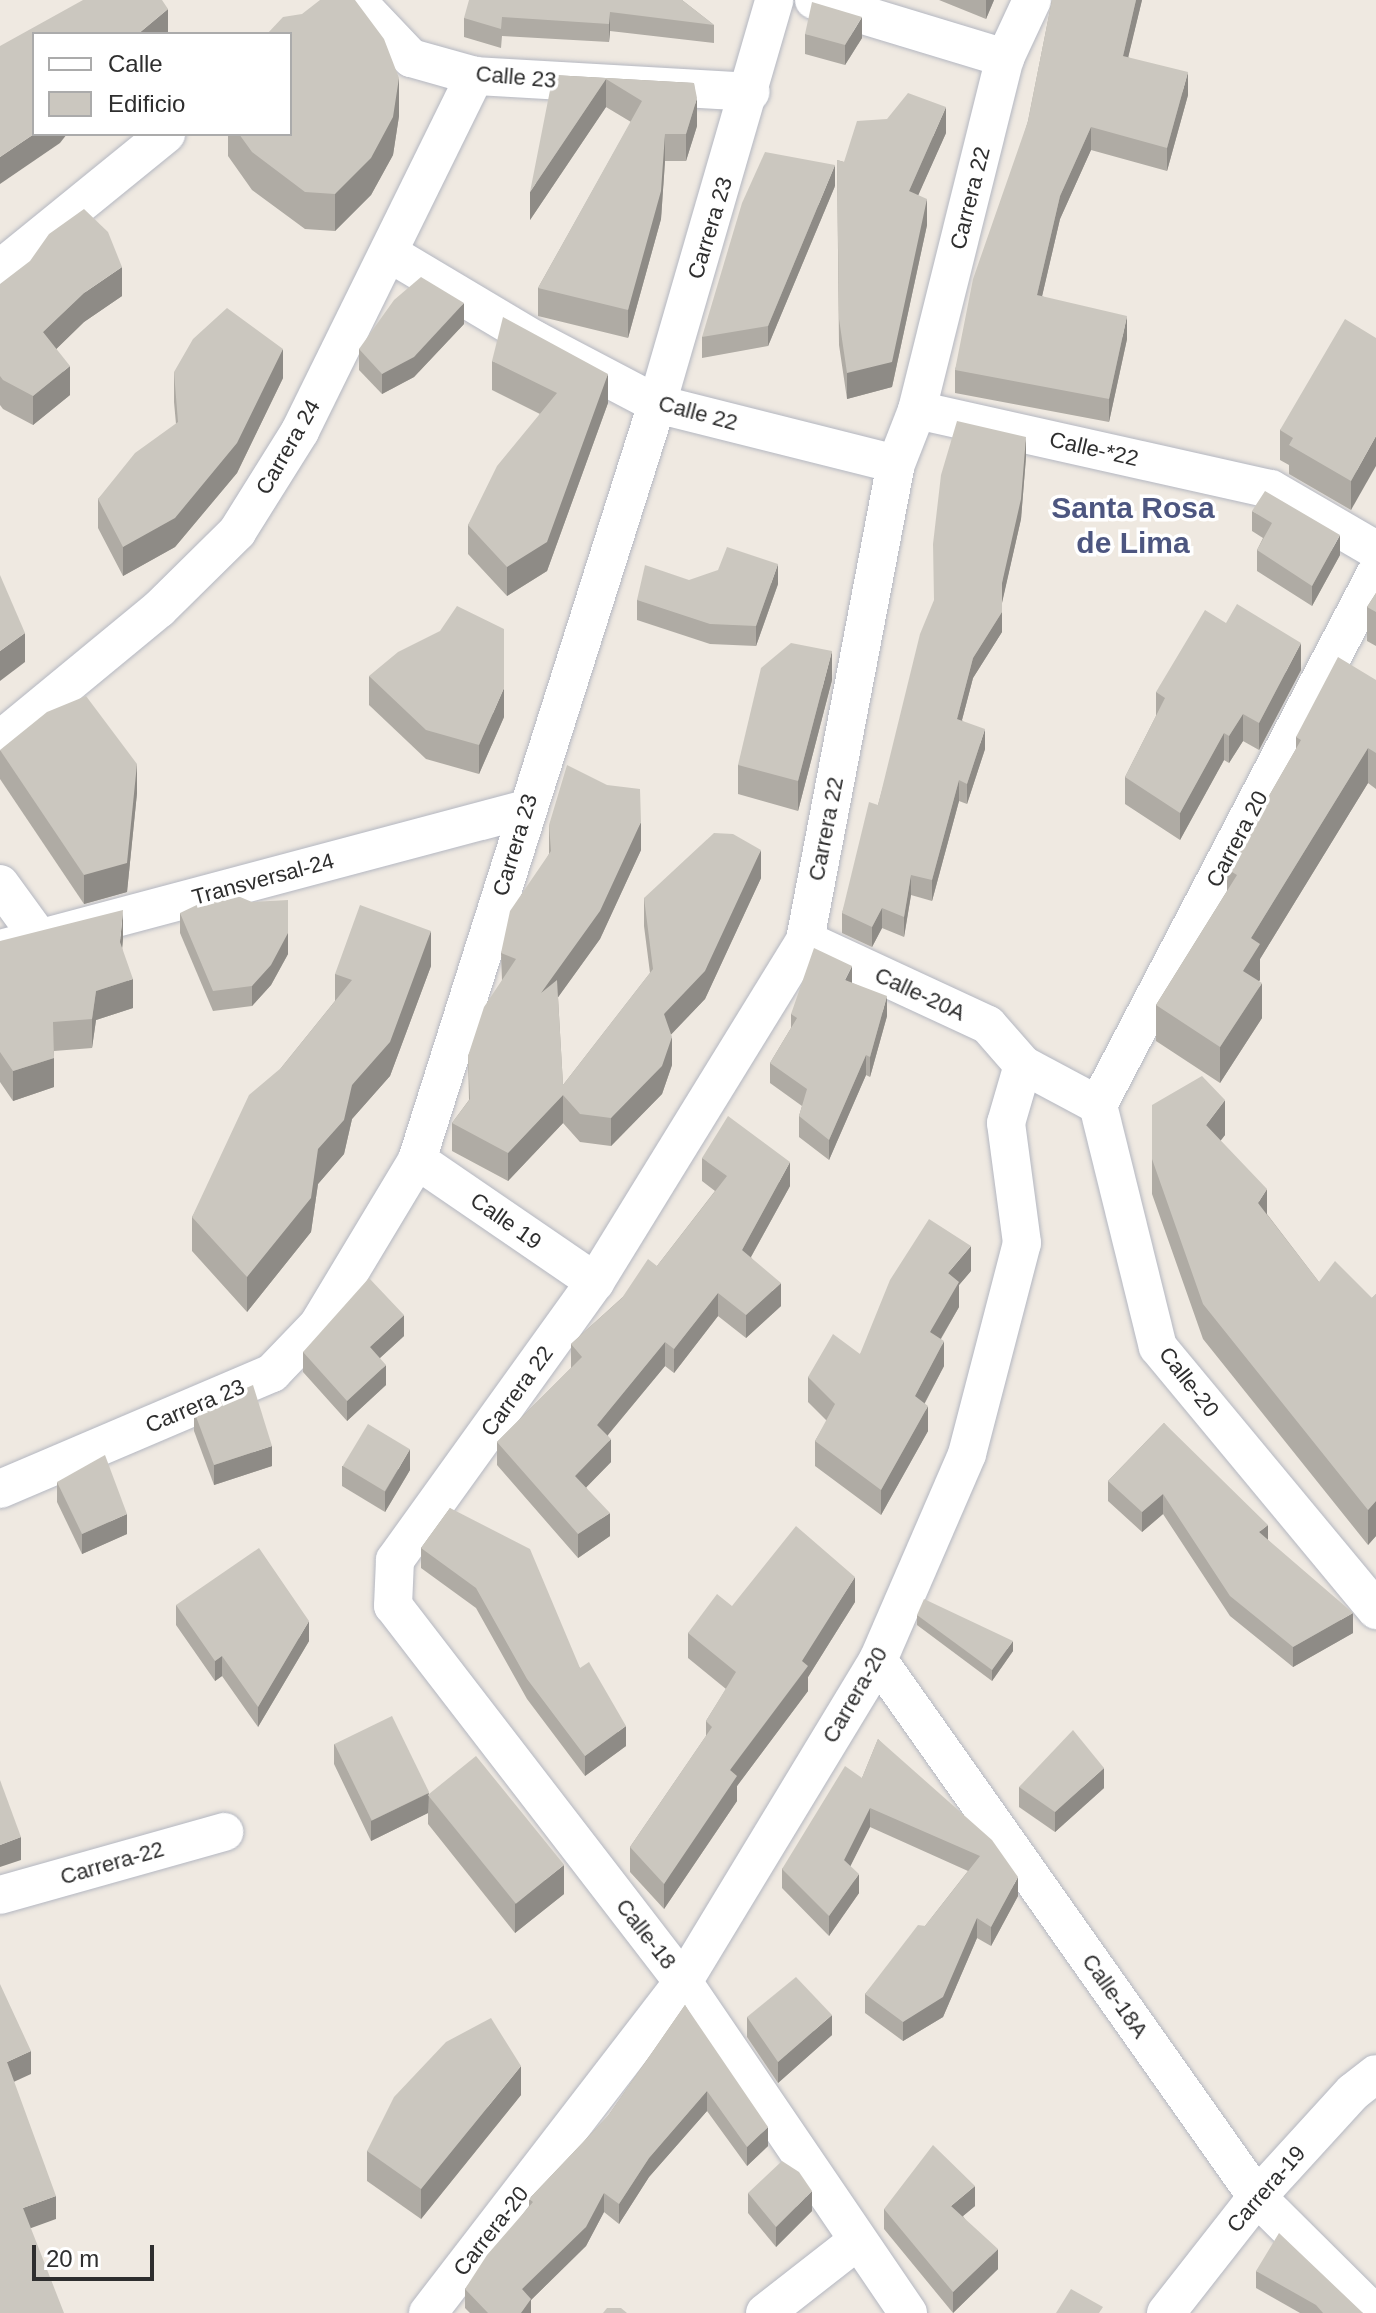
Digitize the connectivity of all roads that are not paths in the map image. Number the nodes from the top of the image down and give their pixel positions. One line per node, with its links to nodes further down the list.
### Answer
1 (774, 0): 7 (street, Carrera 23)
2 (814, 0): 5 (street)
3 (1032, 0): 5 (street, Carrera 22)
4 (336, 3): 6 (street, Calle 23)
5 (1005, 58): 12 (street, Carrera 22)
6 (475, 76): 7 (street, Calle 23); 9 (street, Carrera 24)
7 (751, 92): 11 (street, Carrera 23)
8 (164, 136): 10 (street)
9 (389, 253): 11 (street, Calle 22); 16 (street, Carrera 24)
10 (0, 269)
11 (657, 404): 13 (street, Calle 22); 17 (street, Carrera 23)
12 (917, 410): 13 (street, Carrera 22); 14 (street, Calle-*22)
13 (896, 464): 20 (street, Carrera 22)
14 (1376, 550)
15 (1376, 573): 23 (street, Carrera 20)
16 (0, 740)
17 (526, 809): 19 (street, Transversal-24); 24 (street, Carrera 23)
18 (0, 884): 19 (street)
19 (40, 939): 21 (street, Transversal-24)
20 (805, 940): 22 (street, Calle-20A); 25 (street, Carrera 22)
21 (0, 949)
22 (1023, 1065): 23 (street); 29 (street, Carrera-20)
23 (1098, 1105): 28 (street, Calle-20)
24 (417, 1160): 25 (street, Calle 19); 26 (street, Carrera 23)
25 (595, 1282): 27 (street, Carrera 22)
26 (0, 1489)
27 (395, 1560): 32 (street, Calle-18)
28 (1375, 1606)
29 (878, 1660): 32 (street, Carrera-20); 34 (street, Calle-18A)
30 (224, 1832): 31 (street, Carrera-22)
31 (0, 1895)
32 (683, 1982): 35 (street, Calle-18); 36 (street, Carrera-20)
33 (1376, 2074): 34 (street, Carrera-19)
34 (1257, 2197): 39 (street, Carrera-19); 40 (street, Calle-18A)
35 (857, 2241): 37 (street); 38 (street, Calle-18)
36 (428, 2313)
37 (765, 2313)
38 (908, 2313)
39 (1166, 2313)
40 (1374, 2313)

